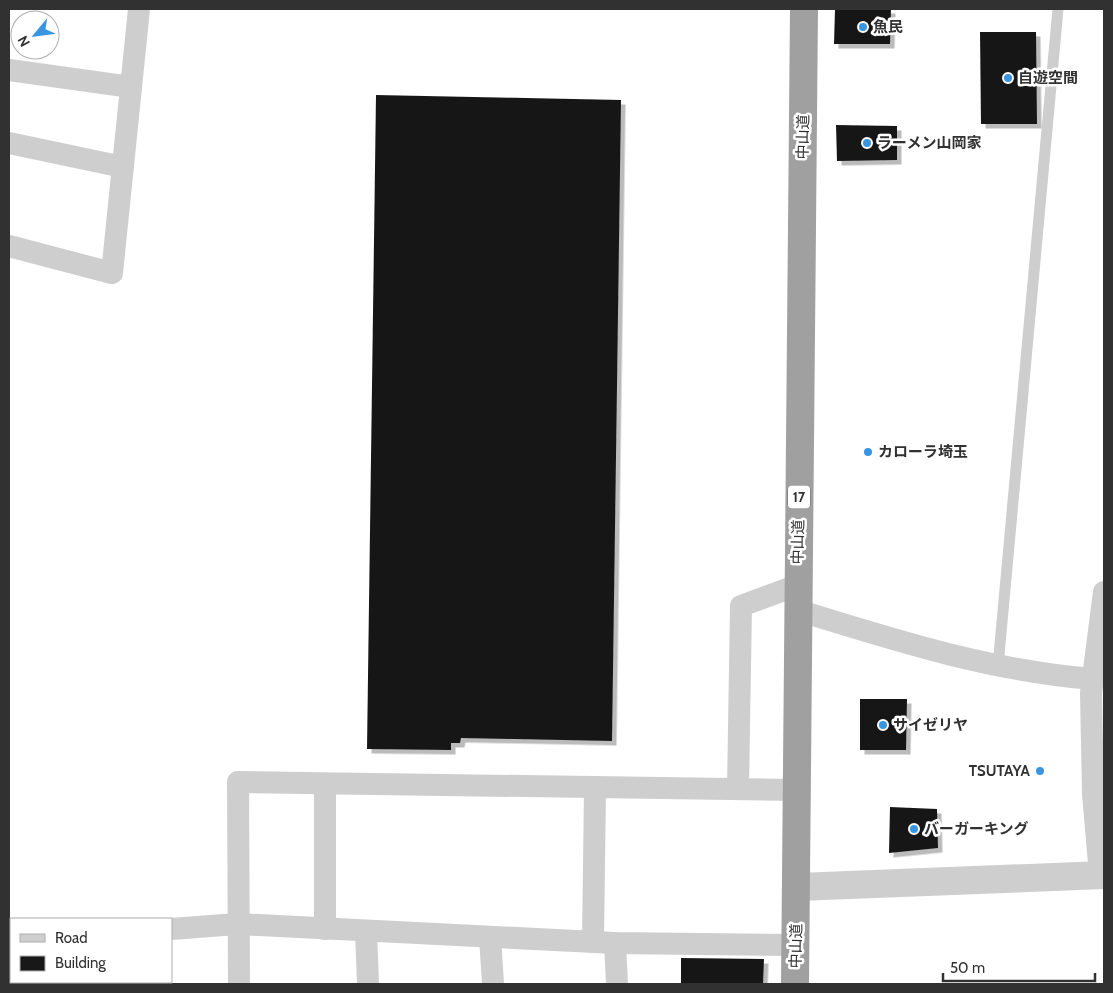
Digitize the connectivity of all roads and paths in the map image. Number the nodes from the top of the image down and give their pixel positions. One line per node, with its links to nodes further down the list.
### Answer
1 (139, 9): 5 (street)
2 (804, 9): 10 (highway, 中山道 / 17)
3 (1058, 9): 11 (lane)
4 (9, 70): 5 (street)
5 (131, 87): 7 (street)
6 (9, 143): 7 (street)
7 (123, 167): 8 (street)
8 (9, 246)
9 (1104, 592): 12 (street)
10 (797, 597): 11 (street); 15 (street); 16 (highway, 中山道 / 17)
11 (998, 666): 12 (street)
12 (1096, 688): 17 (street)
13 (325, 784): 14 (street); 19 (street); 20 (street)
14 (595, 787): 15 (street); 24 (street)
15 (738, 789): 16 (street)
16 (797, 790): 18 (highway, 中山道 / 17)
17 (1102, 875): 18 (street)
18 (798, 887): 26 (highway, 中山道 / 17)
19 (238, 924): 20 (street); 21 (street); 27 (street)
20 (325, 928): 22 (street)
21 (172, 929)
22 (366, 931): 23 (street); 28 (street)
23 (490, 937): 24 (street); 29 (street)
24 (593, 942): 25 (street)
25 (615, 943): 26 (street); 30 (street)
26 (795, 945): 31 (highway, 中山道 / 17)
27 (239, 984)
28 (368, 984)
29 (493, 984)
30 (617, 984)
31 (795, 984)

